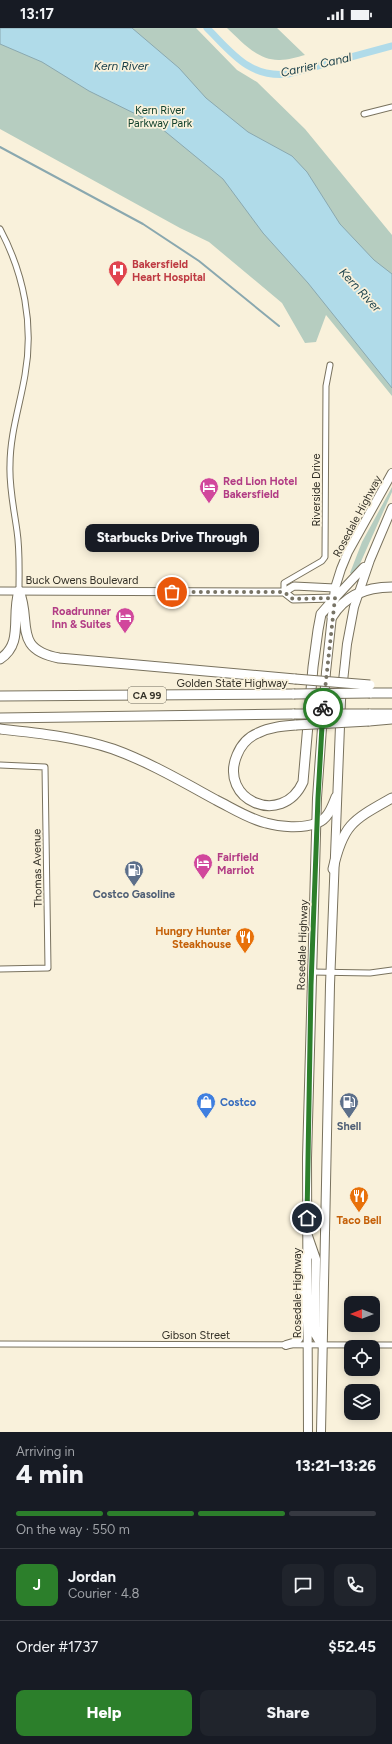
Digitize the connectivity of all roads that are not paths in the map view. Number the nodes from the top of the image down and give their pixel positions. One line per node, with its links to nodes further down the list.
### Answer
1 (392, 106): 2 (street)
2 (364, 114)
3 (0, 229): 10 (street)
4 (330, 365): 11 (street, Riverside Drive)
5 (392, 473): 13 (main road, Rosedale Highway)
6 (392, 508): 7 (main road)
7 (370, 560): 12 (main road); 13 (main road)
8 (392, 587): 12 (highway)
9 (0, 591): 10 (main road, Buck Owens Boulevard)
10 (19, 591): 11 (main road, Buck Owens Boulevard); 16 (highway); 17 (highway, bridge)
11 (284, 592): 13 (main road, Buck Owens Boulevard); 13 (main road, Buck Owens Boulevard)
12 (358, 593): 13 (highway); 15 (main road)
13 (338, 595): 14 (highway); 15 (main road); 22 (highway, bridge)
14 (332, 617): 28 (main road, Rosedale Highway)
15 (351, 621): 26 (main road)
16 (0, 659)
17 (370, 689): 18 (highway, Golden State Highway / CA 99); 19 (highway, Golden State Highway / CA 99, bridge)
18 (389, 693)
19 (0, 696)
20 (392, 714): 22 (highway, CA 99)
21 (0, 718): 22 (highway, CA 99, bridge)
22 (369, 718): 23 (highway)
23 (392, 719)
24 (0, 729): 28 (highway)
25 (0, 765): 30 (street, Thomas Avenue)
26 (336, 797): 28 (highway); 29 (main road)
27 (392, 798): 29 (highway)
28 (316, 823): 32 (main road, Rosedale Highway)
29 (333, 870): 33 (main road)
30 (0, 969)
31 (392, 970): 33 (street)
32 (312, 972): 33 (street); 34 (main road, Rosedale Highway)
33 (330, 972): 38 (main road)
34 (307, 1234): 36 (main road); 37 (main road, Rosedale Highway); 38 (main road)
35 (0, 1344): 36 (street, Gibson Street)
36 (286, 1345): 37 (street, Gibson Street)
37 (308, 1345): 38 (street, Gibson Street); 40 (main road, Rosedale Highway)
38 (323, 1345): 39 (street, Gibson Street); 41 (main road)
39 (392, 1345)
40 (308, 1432)
41 (321, 1432)

